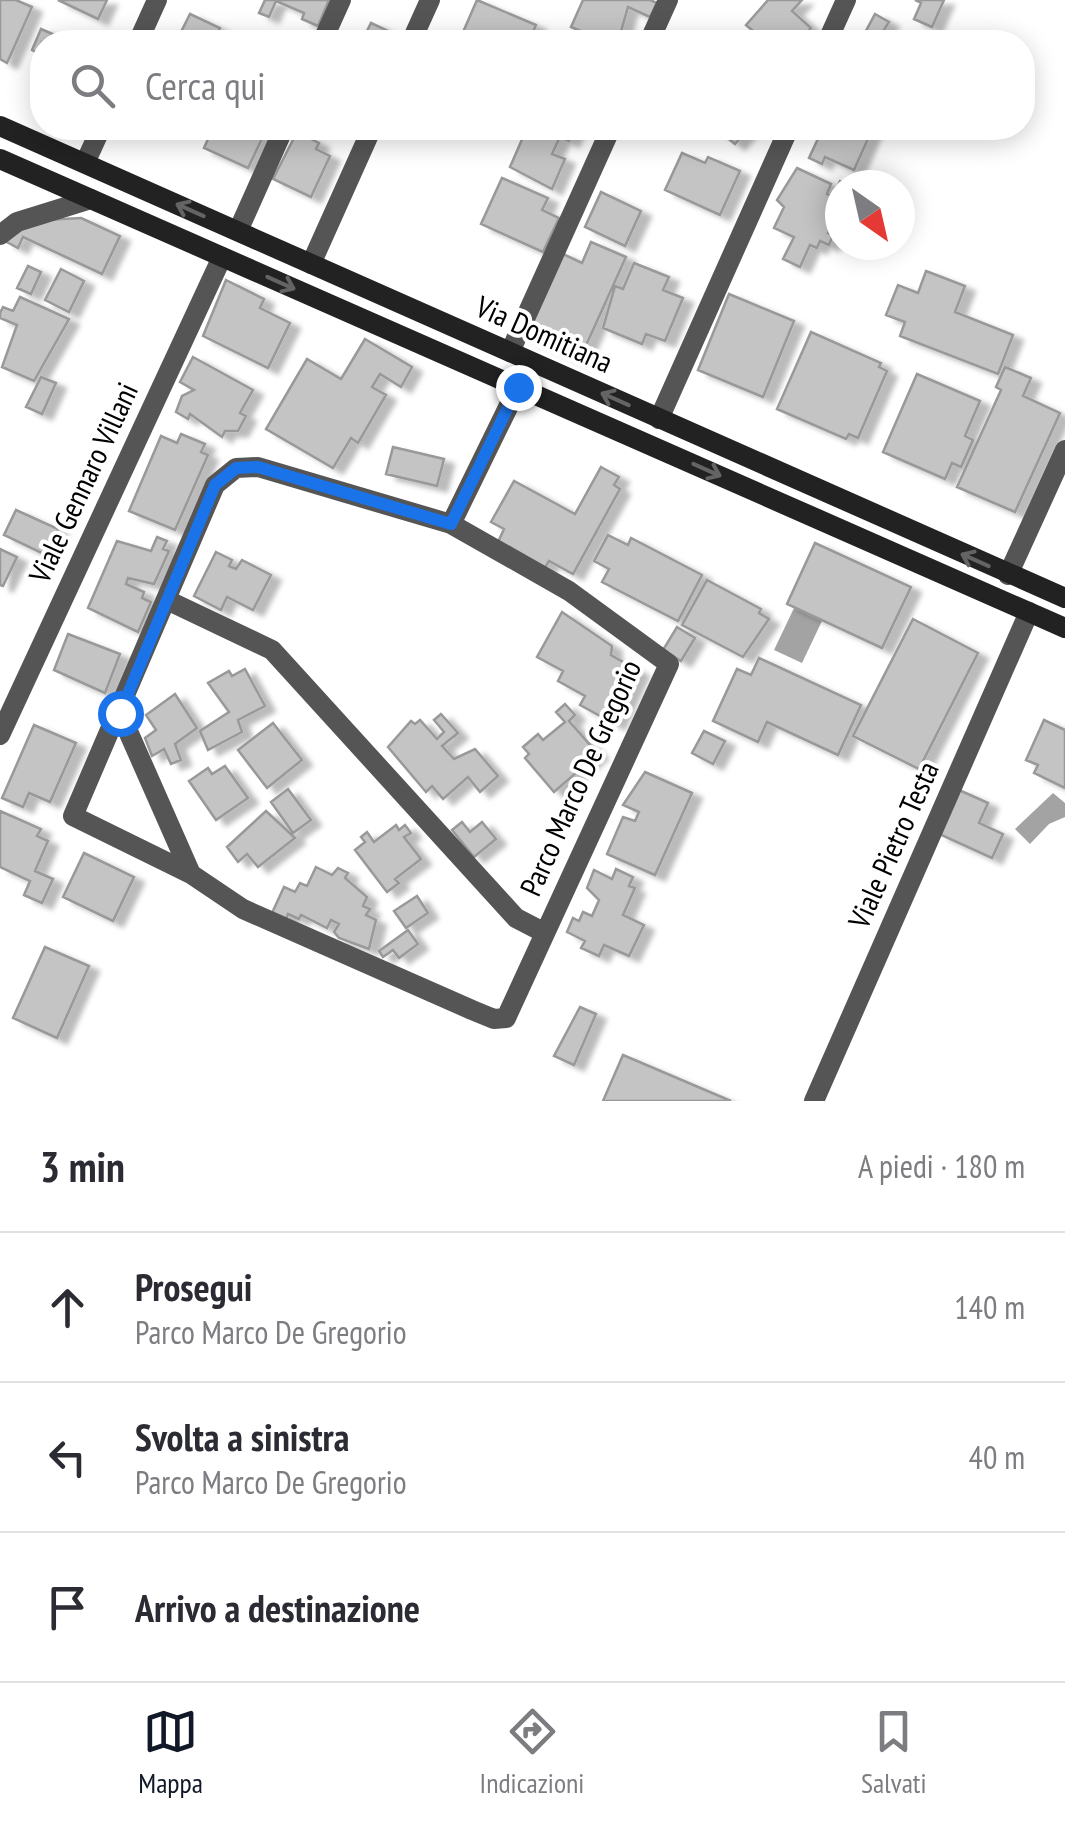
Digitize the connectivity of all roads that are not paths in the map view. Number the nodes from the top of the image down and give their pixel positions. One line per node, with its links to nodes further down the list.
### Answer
1 (157, 0): 6 (street)
2 (340, 0): 7 (street)
3 (430, 0): 8 (street)
4 (668, 0): 9 (street)
5 (846, 0): 10 (street)
6 (143, 30)
7 (327, 30)
8 (416, 30)
9 (654, 30)
10 (832, 30)
11 (0, 126): 12 (main road, Via Domitiana)
12 (30, 139)
13 (32, 140): 20 (main road, Via Domitiana)
14 (95, 140): 20 (street)
15 (279, 140): 22 (street)
16 (367, 140): 25 (street)
17 (606, 140): 26 (street)
18 (784, 140): 28 (street)
19 (0, 159): 21 (main road, Via Domitiana)
20 (85, 163): 22 (main road, Via Domitiana, one-way to 20)
21 (91, 199): 23 (street); 24 (main road, Via Domitiana)
22 (238, 231): 25 (main road, Via Domitiana)
23 (0, 235)
24 (222, 257): 27 (main road, Via Domitiana, one-way to 27); 37 (street, Viale Gennaro Villani)
25 (311, 264): 26 (main road, Via Domitiana)
26 (510, 352): 28 (main road, Via Domitiana, one-way to 26)
27 (518, 387): 30 (street); 34 (main road, Via Domitiana, one-way to 34)
28 (659, 419): 31 (main road, Via Domitiana, one-way to 28)
29 (1065, 450): 31 (street)
30 (451, 524): 33 (street, Parco Marco De Gregorio); 39 (street, Parco Marco De Gregorio)
31 (1008, 575): 32 (main road, Via Domitiana)
32 (1065, 598)
33 (169, 601): 36 (street, Parco Marco De Gregorio); 39 (street, Parco Marco De Gregorio)
34 (1029, 612): 35 (main road, Via Domitiana); 40 (street, Viale Pietro Testa)
35 (1065, 628)
36 (120, 713): 38 (street); 38 (street, Parco Marco De Gregorio)
37 (0, 735)
38 (191, 874): 39 (street, Parco Marco De Gregorio)
39 (545, 933)
40 (814, 1101)

